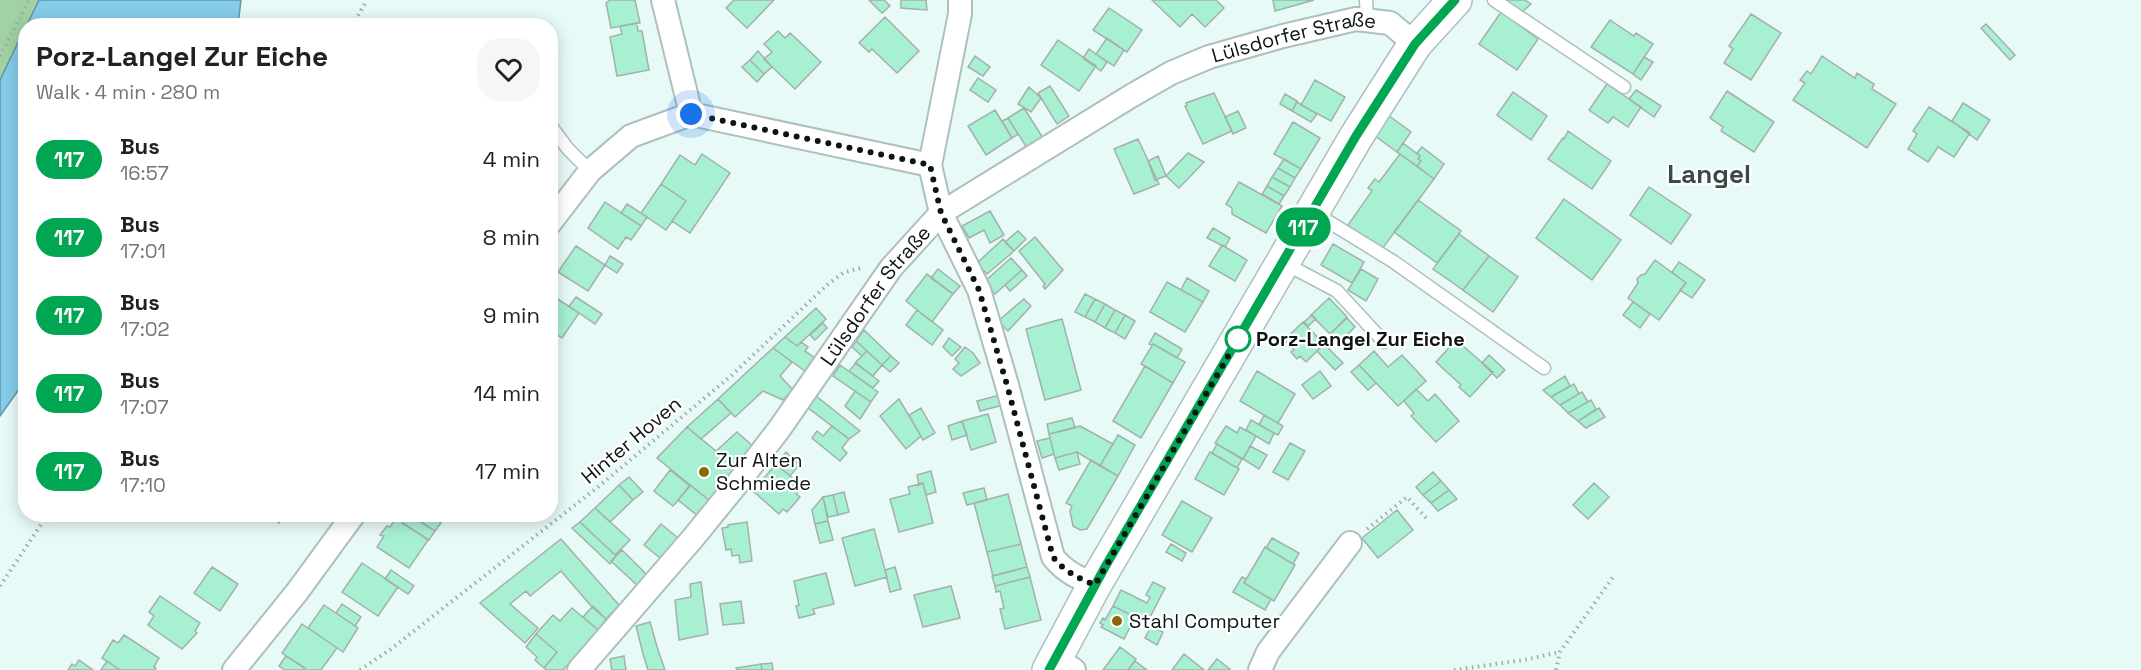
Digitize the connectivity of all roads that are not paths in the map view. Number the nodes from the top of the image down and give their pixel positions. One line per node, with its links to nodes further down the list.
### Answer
1 (663, 0): 8 (street)
2 (960, 0): 10 (street)
3 (1455, 0): 6 (street)
4 (1494, 0): 7 (lane)
5 (1367, 10): 6 (street, Lülsdorfer Straße); 14 (street, Lülsdorfer Straße)
6 (1415, 44): 12 (street)
7 (1624, 87)
8 (691, 114): 10 (street); 11 (street)
9 (558, 136): 11 (lane)
10 (930, 165): 14 (street)
11 (590, 171): 13 (street)
12 (1312, 212): 15 (street); 17 (lane)
13 (558, 213)
14 (941, 213): 20 (street); 23 (street, Lülsdorfer Straße)
15 (1283, 262): 16 (lane); 20 (street)
16 (1384, 342)
17 (1544, 368)
18 (348, 522): 22 (street)
19 (1350, 543): 24 (street)
20 (1095, 585): 21 (street)
21 (1060, 666)
22 (234, 670)
23 (579, 670)
24 (1260, 670)

